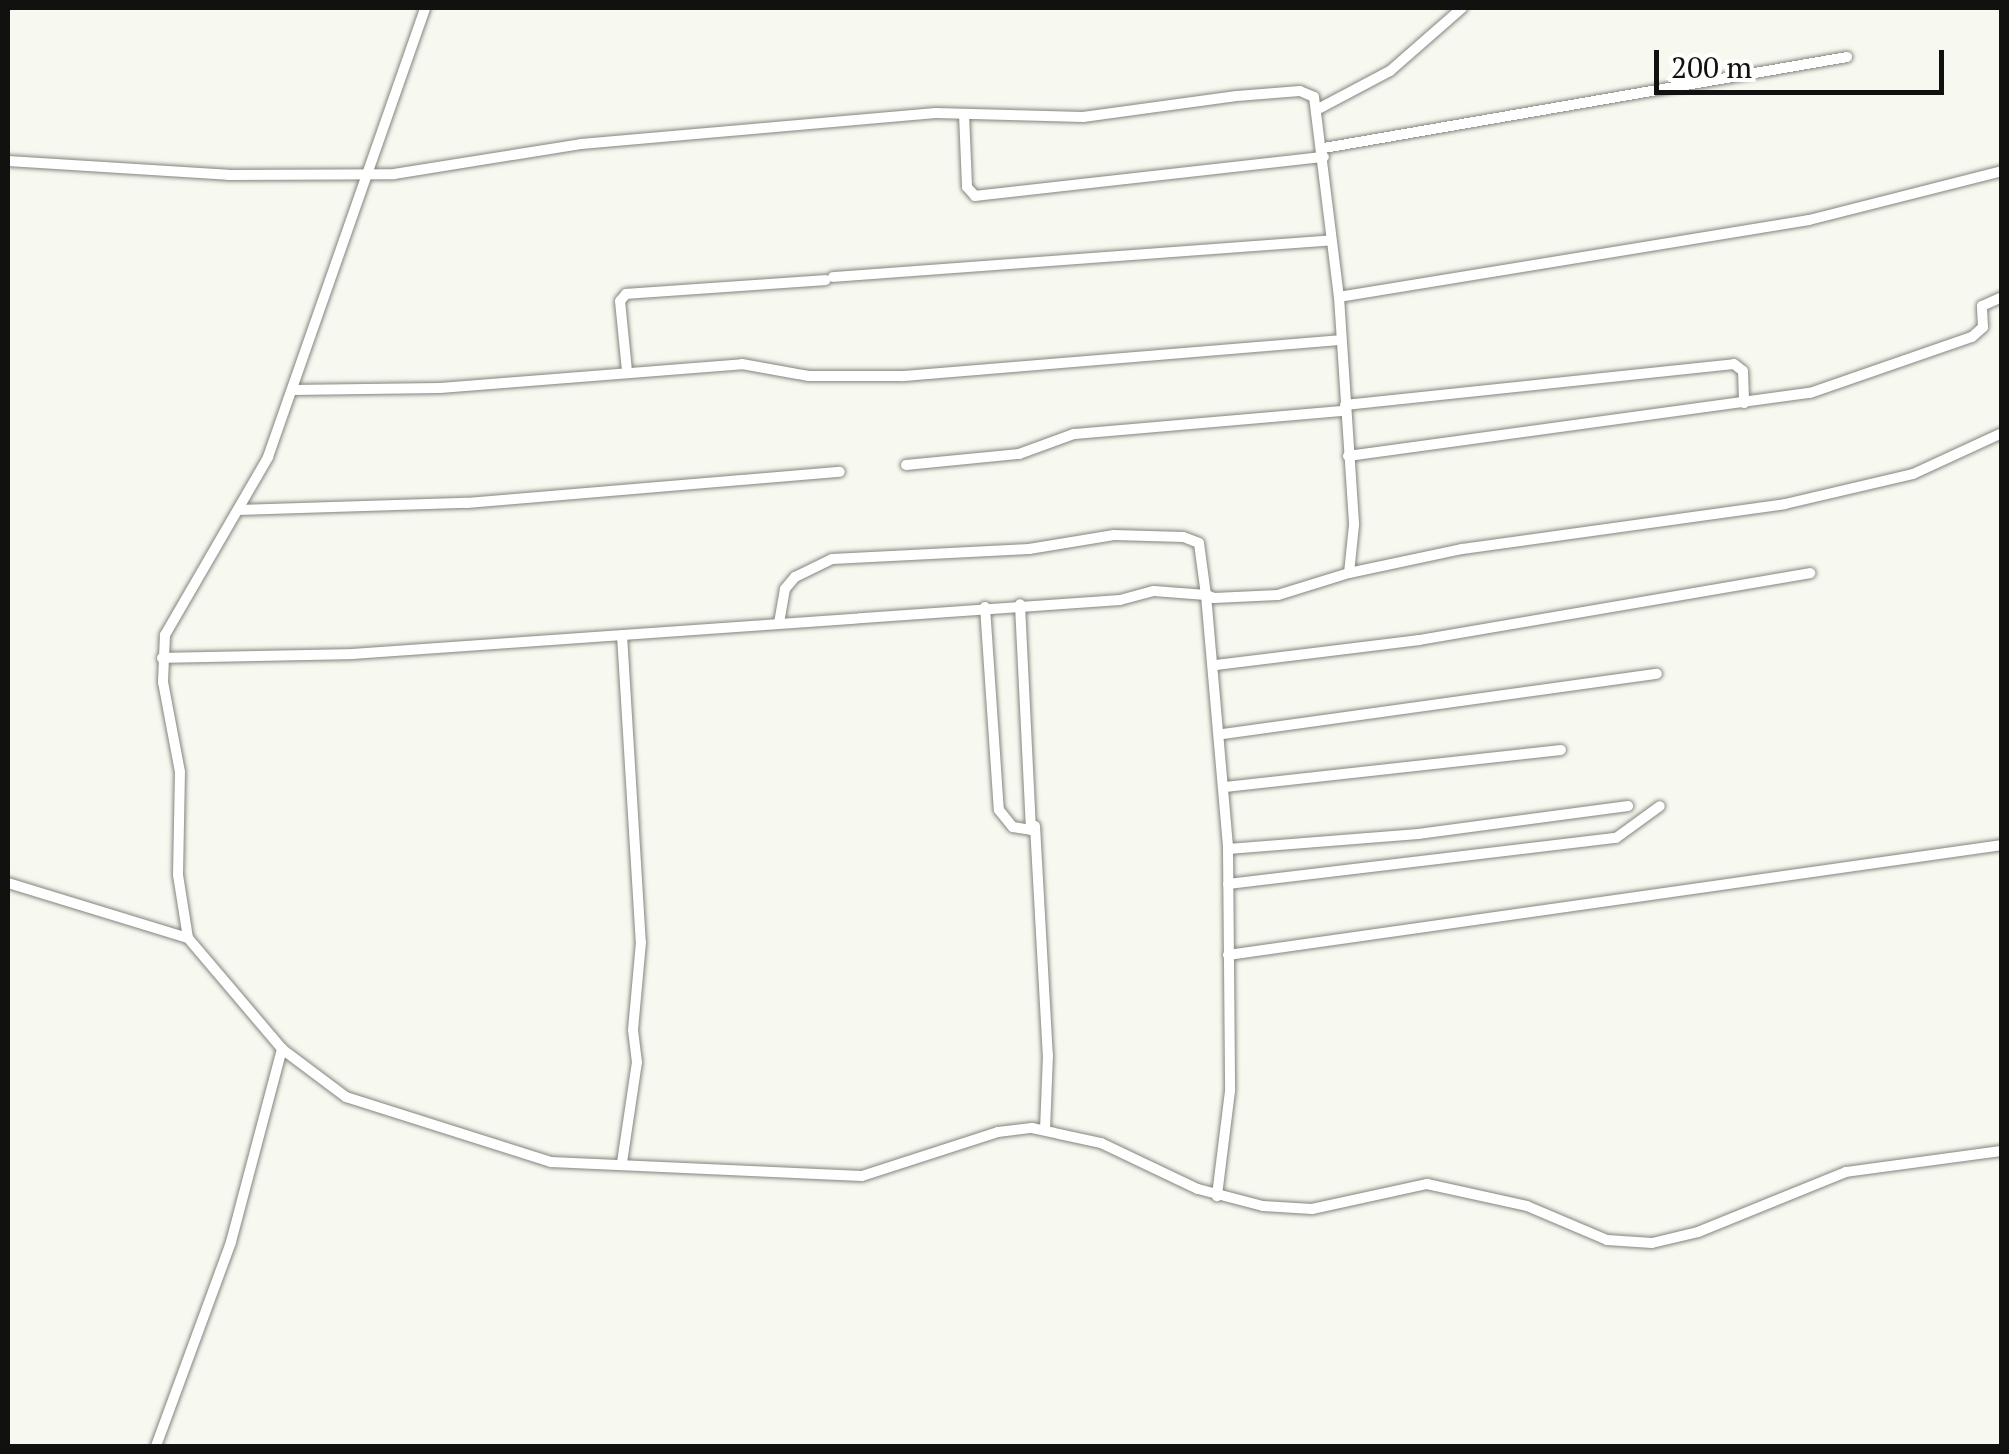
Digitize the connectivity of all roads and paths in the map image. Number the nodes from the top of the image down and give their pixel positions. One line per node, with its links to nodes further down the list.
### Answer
1 (425, 8): 9 (street)
2 (1462, 8): 4 (street)
3 (1847, 57): 6 (street)
4 (1320, 108): 5 (street); 6 (street)
5 (964, 114): 6 (street); 9 (street)
6 (1324, 153): 10 (street)
7 (8, 161): 9 (street)
8 (2002, 171): 12 (street)
9 (371, 174): 15 (street)
10 (1328, 241): 12 (street); 14 (street)
11 (2002, 296): 16 (street)
12 (1339, 297): 13 (street)
13 (1341, 340): 14 (street); 17 (street)
14 (627, 372): 15 (street)
15 (292, 390): 22 (street)
16 (1744, 403): 17 (street); 19 (street)
17 (1345, 408): 19 (street); 20 (street)
18 (2002, 433): 24 (street)
19 (1348, 456): 24 (street)
20 (906, 464)
21 (840, 472): 22 (street)
22 (238, 510): 30 (street)
23 (1810, 572): 31 (street)
24 (1349, 573): 25 (street)
25 (1206, 595): 26 (street); 28 (street); 31 (street)
26 (1020, 604): 27 (street); 38 (street)
27 (985, 607): 28 (street); 38 (street)
28 (779, 622): 29 (street)
29 (622, 635): 30 (street); 48 (street)
30 (162, 658): 43 (street)
31 (1216, 665): 33 (street)
32 (1657, 674): 33 (street)
33 (1223, 734): 35 (street)
34 (1562, 750): 35 (street)
35 (1225, 787): 40 (street)
36 (1628, 806): 40 (street)
37 (1660, 806): 42 (street)
38 (1035, 826): 46 (street)
39 (2002, 846): 44 (street)
40 (1228, 850): 42 (street)
41 (8, 883): 43 (street)
42 (1228, 884): 44 (street)
43 (188, 938): 45 (street)
44 (1228, 955): 49 (street)
45 (282, 1049): 48 (street); 50 (street)
46 (1045, 1130): 48 (street); 49 (street)
47 (2002, 1151): 49 (street)
48 (622, 1162)
49 (1218, 1196)
50 (156, 1446)

